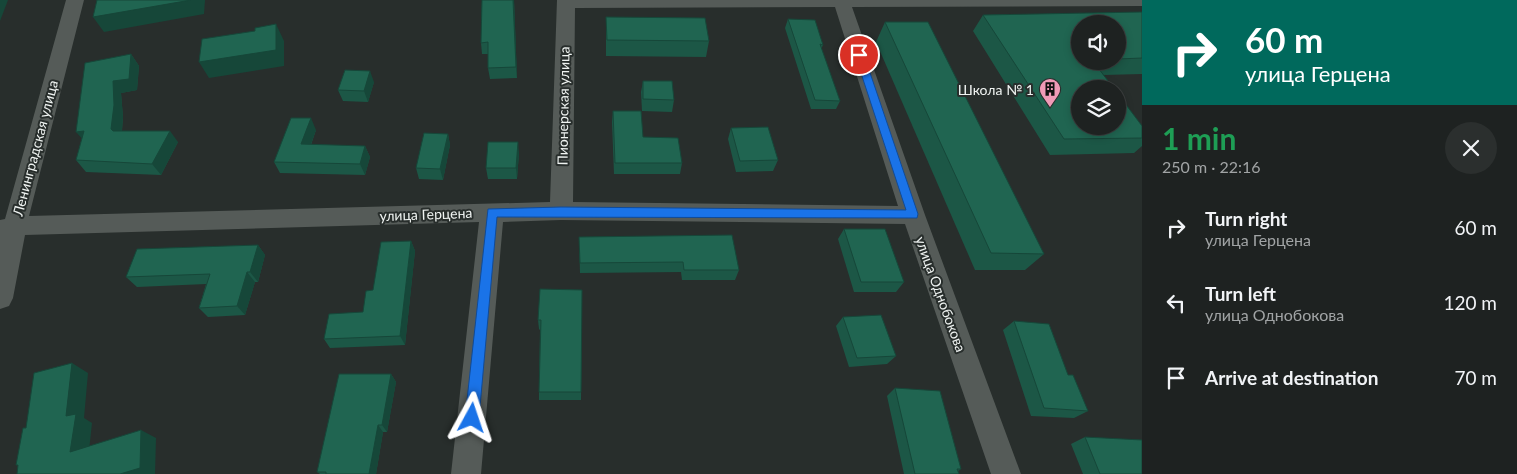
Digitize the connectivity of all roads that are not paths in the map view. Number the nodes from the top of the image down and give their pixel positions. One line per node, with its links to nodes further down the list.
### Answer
1 (75, 0): 8 (street, Ленинградская улица)
2 (841, 1): 3 (street); 4 (street); 7 (street, улица Однобокова)
3 (1142, 1)
4 (566, 2): 5 (street, Пионерская улица)
5 (561, 211): 6 (street, улица Герцена); 7 (street, улица Герцена)
6 (492, 212): 8 (street, улица Герцена); 10 (street)
7 (913, 214): 11 (street, улица Однобокова)
8 (7, 228): 9 (street, Ленинградская улица)
9 (0, 298)
10 (466, 474)
11 (1006, 474)

